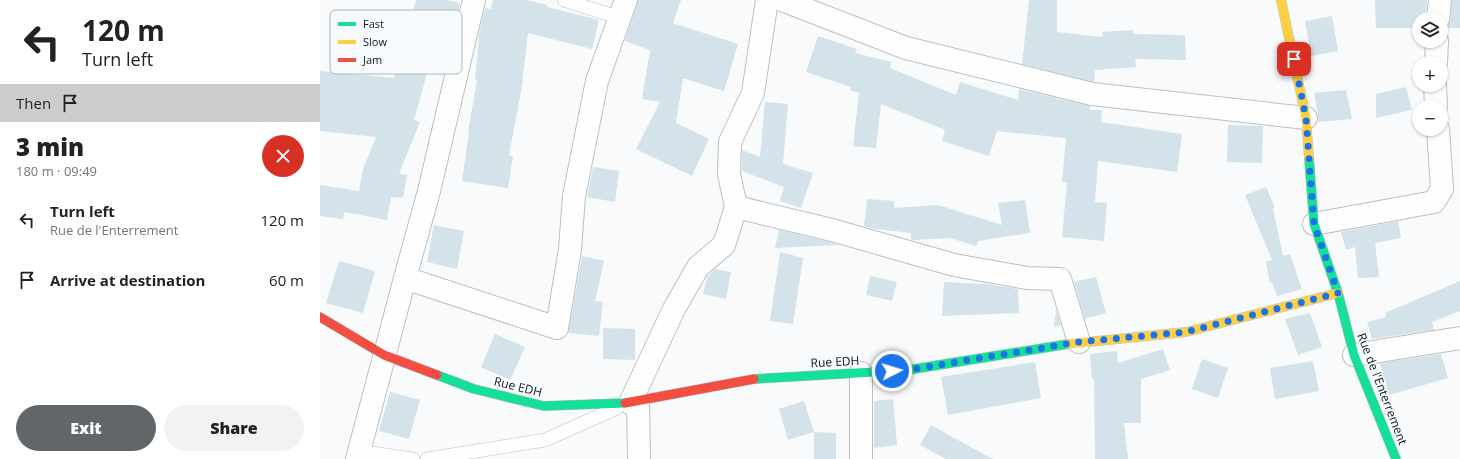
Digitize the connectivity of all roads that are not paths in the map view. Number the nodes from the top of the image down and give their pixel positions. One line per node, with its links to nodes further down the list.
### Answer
1 (474, 0): 9 (street)
2 (564, 0): 7 (lane)
3 (767, 0): 13 (street)
4 (782, 0): 11 (street)
5 (1281, 0): 11 (street, Rue de l'Enterrement)
6 (1440, 0): 8 (street)
7 (623, 9): 15 (street)
8 (1439, 12)
9 (462, 51)
10 (457, 74): 15 (street)
11 (1306, 118): 14 (street, Rue de l'Enterrement)
12 (1438, 136): 14 (street)
13 (736, 207): 19 (street); 23 (street)
14 (1314, 224): 16 (street, Rue de l'Enterrement)
15 (405, 278): 20 (street)
16 (1338, 293): 19 (street, Rue EDH); 21 (street, Rue de l'Enterrement)
17 (320, 317): 20 (street, Rue EDH)
18 (1460, 338): 21 (street)
19 (1079, 342): 22 (street, Rue EDH)
20 (384, 355): 23 (street, Rue EDH); 24 (street)
21 (1354, 355): 29 (street, Rue de l'Enterrement)
22 (862, 373): 23 (street, Rue EDH); 28 (street)
23 (634, 402): 26 (lane); 27 (street)
24 (358, 455): 25 (lane)
25 (413, 459)
26 (427, 459)
27 (639, 459)
28 (861, 459)
29 (1396, 459)

